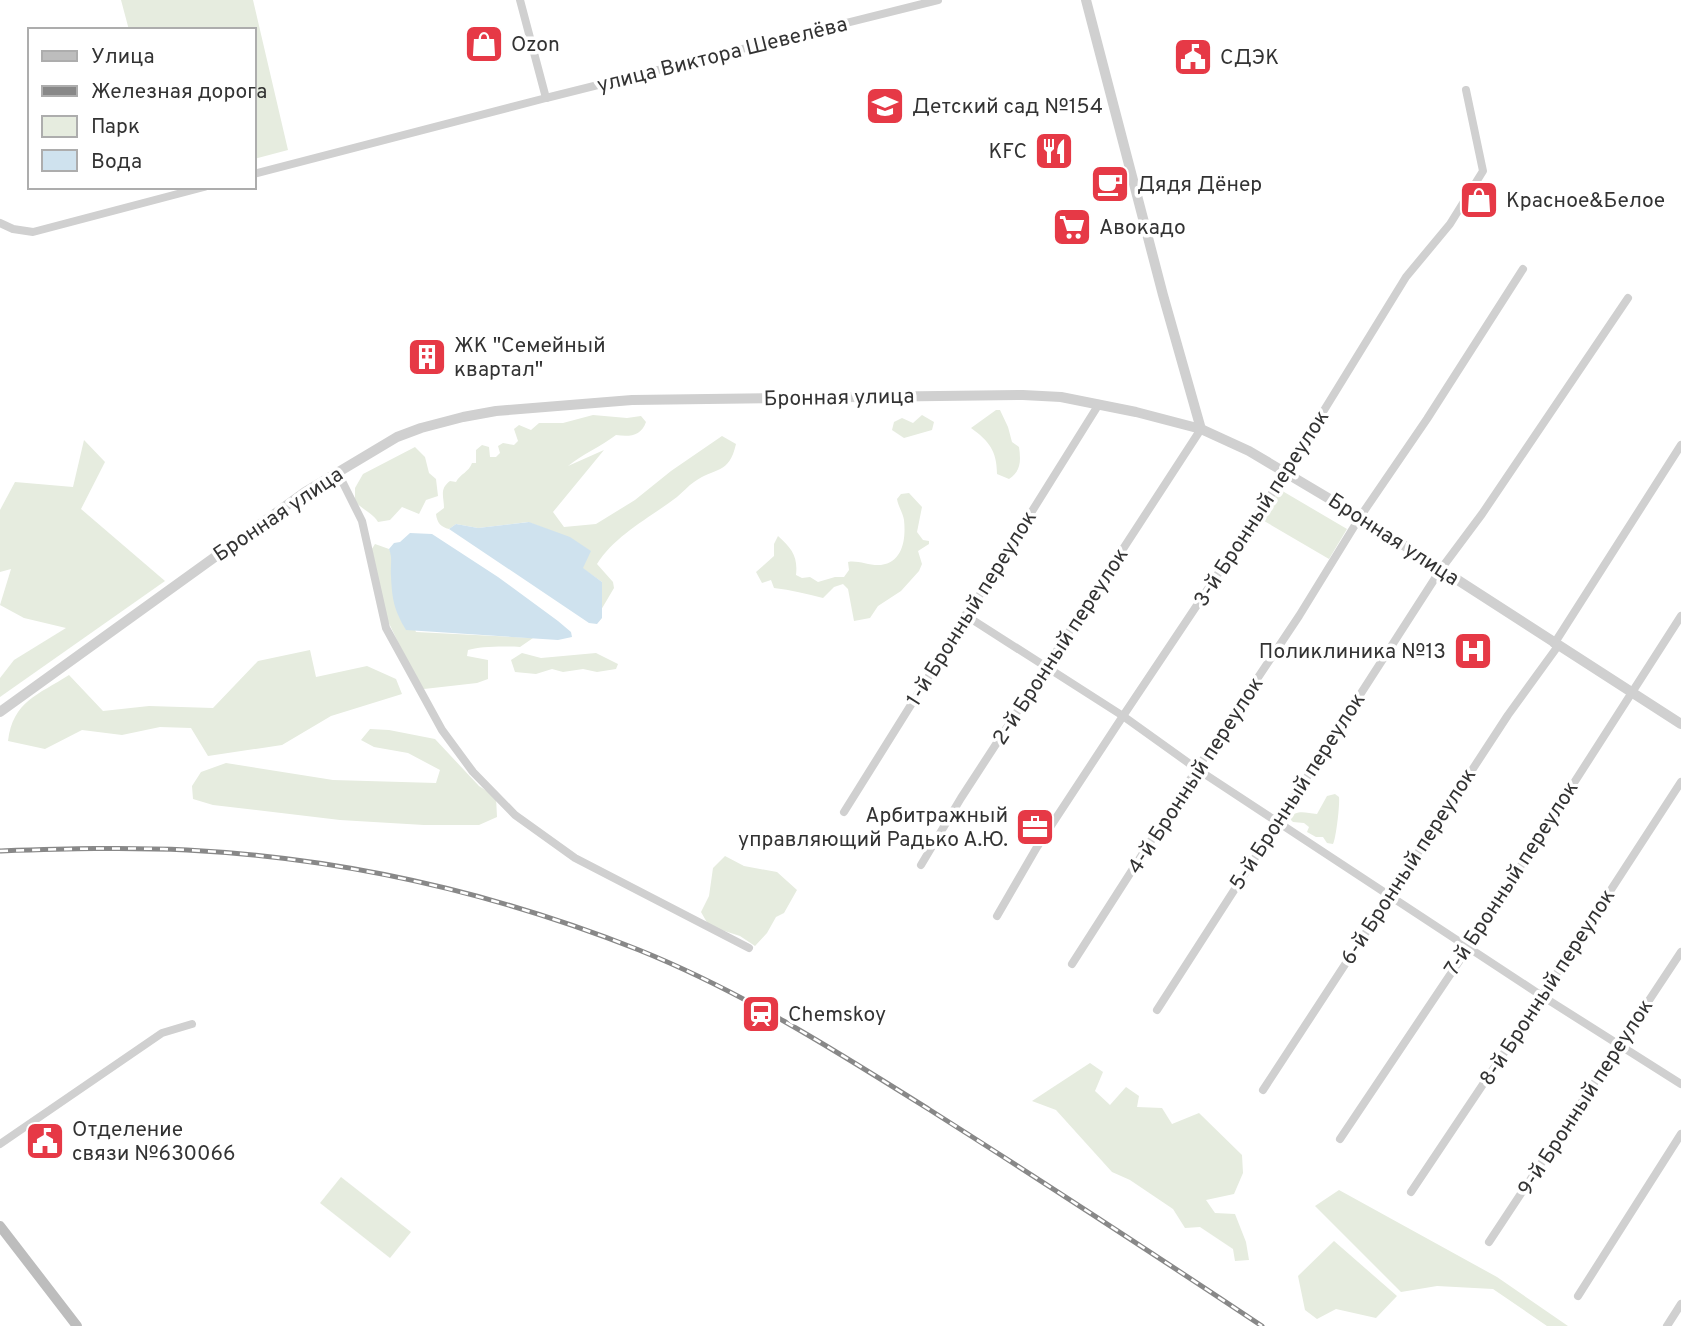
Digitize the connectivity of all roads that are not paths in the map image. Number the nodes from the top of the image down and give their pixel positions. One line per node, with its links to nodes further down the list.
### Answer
1 (520, 0): 5 (street)
2 (938, 0): 5 (street, улица Виктора Шевелёва)
3 (1086, 0): 12 (street)
4 (1466, 90): 14 (street, 3-й Бронный переулок)
5 (546, 98): 6 (street, улица Виктора Шевелёва)
6 (256, 173)
7 (196, 189): 8 (street)
8 (0, 223)
9 (1524, 269): 16 (street, 4-й Бронный переулок)
10 (1629, 298): 17 (street, 5-й Бронный переулок)
11 (1099, 404): 12 (street, Бронная улица); 15 (street, Бронная улица); 18 (street, 1-й Бронный переулок)
12 (1201, 429): 14 (street, Бронная улица); 21 (street, 2-й Бронный переулок)
13 (1681, 445): 20 (street, 6-й Бронный переулок)
14 (1286, 472): 16 (street, Бронная улица); 24 (street, 3-й Бронный переулок)
15 (338, 473): 23 (street, Бронная улица); 33 (street)
16 (1360, 517): 17 (street, Бронная улица); 26 (street, 4-й Бронный переулок)
17 (1441, 569): 20 (street, Бронная улица); 29 (street, 5-й Бронный переулок)
18 (965, 615): 21 (street); 28 (street, 1-й Бронный переулок)
19 (1681, 616): 22 (street, 7-й Бронный переулок)
20 (1556, 645): 22 (street, Бронная улица); 31 (street, 6-й Бронный переулок)
21 (1046, 668): 24 (street); 30 (street, 2-й Бронный переулок)
22 (1631, 692): 25 (street, Бронная улица); 34 (street, 7-й Бронный переулок)
23 (0, 712)
24 (1123, 716): 26 (street); 32 (street, 3-й Бронный переулок)
25 (1681, 724)
26 (1198, 769): 29 (street); 36 (street, 4-й Бронный переулок)
27 (1681, 782): 37 (street, 8-й Бронный переулок)
28 (844, 812)
29 (1277, 821): 31 (street); 38 (street, 5-й Бронный переулок)
30 (920, 865)
31 (1389, 894): 34 (street); 42 (street, 6-й Бронный переулок)
32 (996, 916)
33 (749, 948)
34 (1468, 948): 37 (street); 44 (street, 7-й Бронный переулок)
35 (1681, 952): 40 (street, 9-й Бронный переулок)
36 (1072, 964)
37 (1542, 996): 40 (street); 46 (street, 8-й Бронный переулок)
38 (1157, 1010)
39 (192, 1024): 45 (street)
40 (1619, 1045): 41 (street); 48 (street, 9-й Бронный переулок)
41 (1681, 1084)
42 (1263, 1090)
43 (1681, 1135): 49 (street)
44 (1340, 1139)
45 (0, 1144)
46 (1411, 1192)
47 (0, 1226): 51 (main road)
48 (1489, 1242)
49 (1578, 1296)
50 (1681, 1304): 52 (street)
51 (77, 1326)
52 (1667, 1326)

